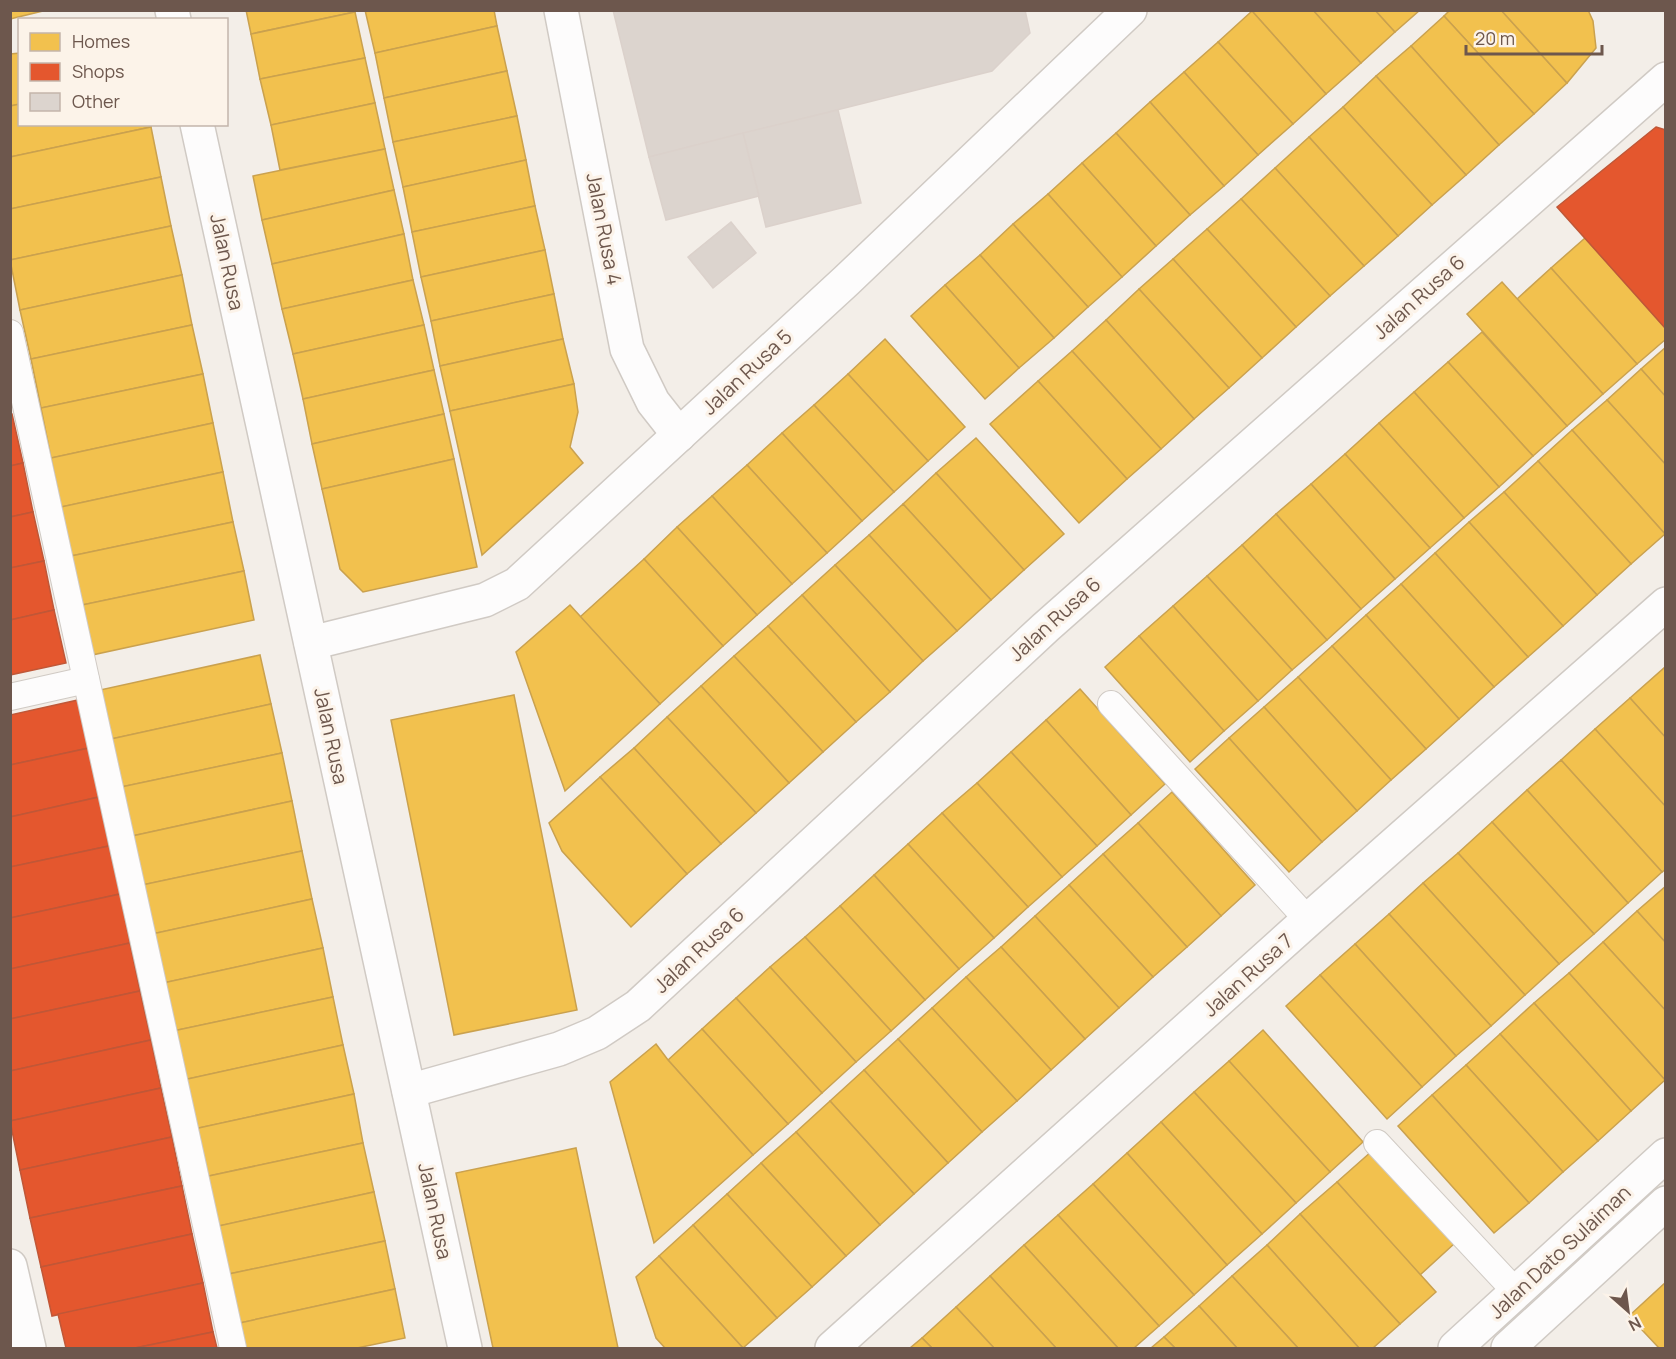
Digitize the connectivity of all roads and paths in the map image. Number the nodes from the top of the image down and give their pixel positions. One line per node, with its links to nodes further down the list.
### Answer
1 (561, 10): 6 (street, Jalan Rusa 4)
2 (1130, 10): 6 (street, Jalan Rusa 5)
3 (1665, 79): 13 (street, Jalan Rusa 6)
4 (197, 126): 8 (street, Jalan Rusa)
5 (10, 333): 9 (lane)
6 (679, 435): 8 (street, Jalan Rusa 5)
7 (1665, 604): 12 (street, Jalan Rusa 7)
8 (311, 643): 13 (street, Jalan Rusa)
9 (86, 680): 10 (lane); 21 (lane)
10 (10, 697)
11 (1111, 704): 12 (lane)
12 (1308, 920): 22 (street, Jalan Rusa 7)
13 (409, 1091): 19 (street, Jalan Rusa)
14 (1377, 1143): 18 (lane)
15 (1665, 1155): 18 (street, Jalan Dato Sulaiman)
16 (1665, 1203): 24 (street, Jalan Dato Sulaiman)
17 (10, 1266): 20 (street)
18 (1516, 1292): 23 (street, Jalan Dato Sulaiman)
19 (460, 1347)
20 (29, 1348)
21 (233, 1348)
22 (832, 1348)
23 (1455, 1348)
24 (1508, 1348)

